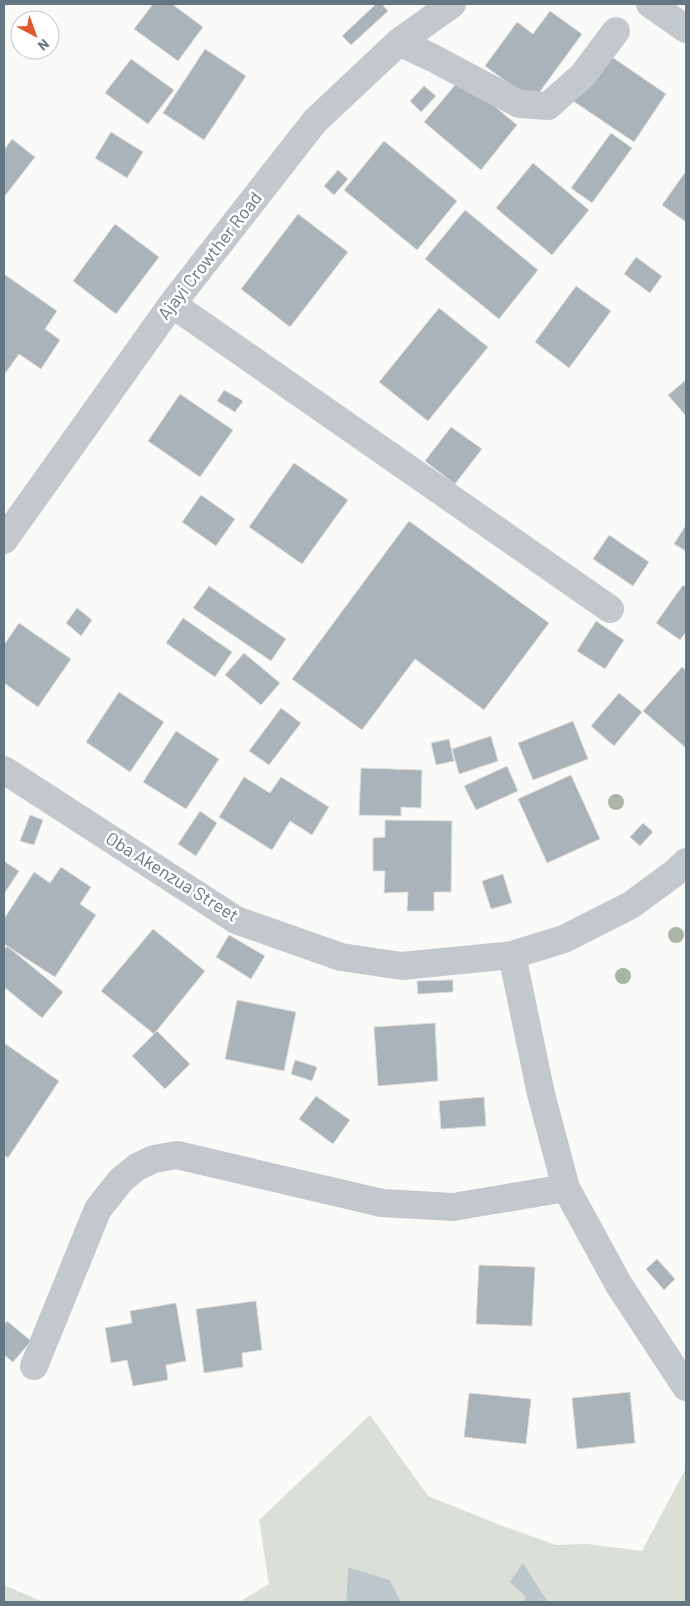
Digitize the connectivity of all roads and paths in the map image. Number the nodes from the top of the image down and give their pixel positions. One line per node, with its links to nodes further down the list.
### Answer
1 (452, 4): 5 (street, Ajayi Crowther Road)
2 (650, 4): 3 (street)
3 (686, 30)
4 (616, 31): 5 (street)
5 (399, 42): 6 (street, Ajayi Crowther Road)
6 (172, 304): 7 (street, Ajayi Crowther Road); 8 (street)
7 (4, 540)
8 (610, 609)
9 (4, 770): 11 (street, Oba Akenzua Street)
10 (686, 862): 11 (street, Oba Akenzua Street)
11 (512, 955): 12 (street)
12 (566, 1188): 13 (street); 14 (street)
13 (34, 1366)
14 (686, 1387)

